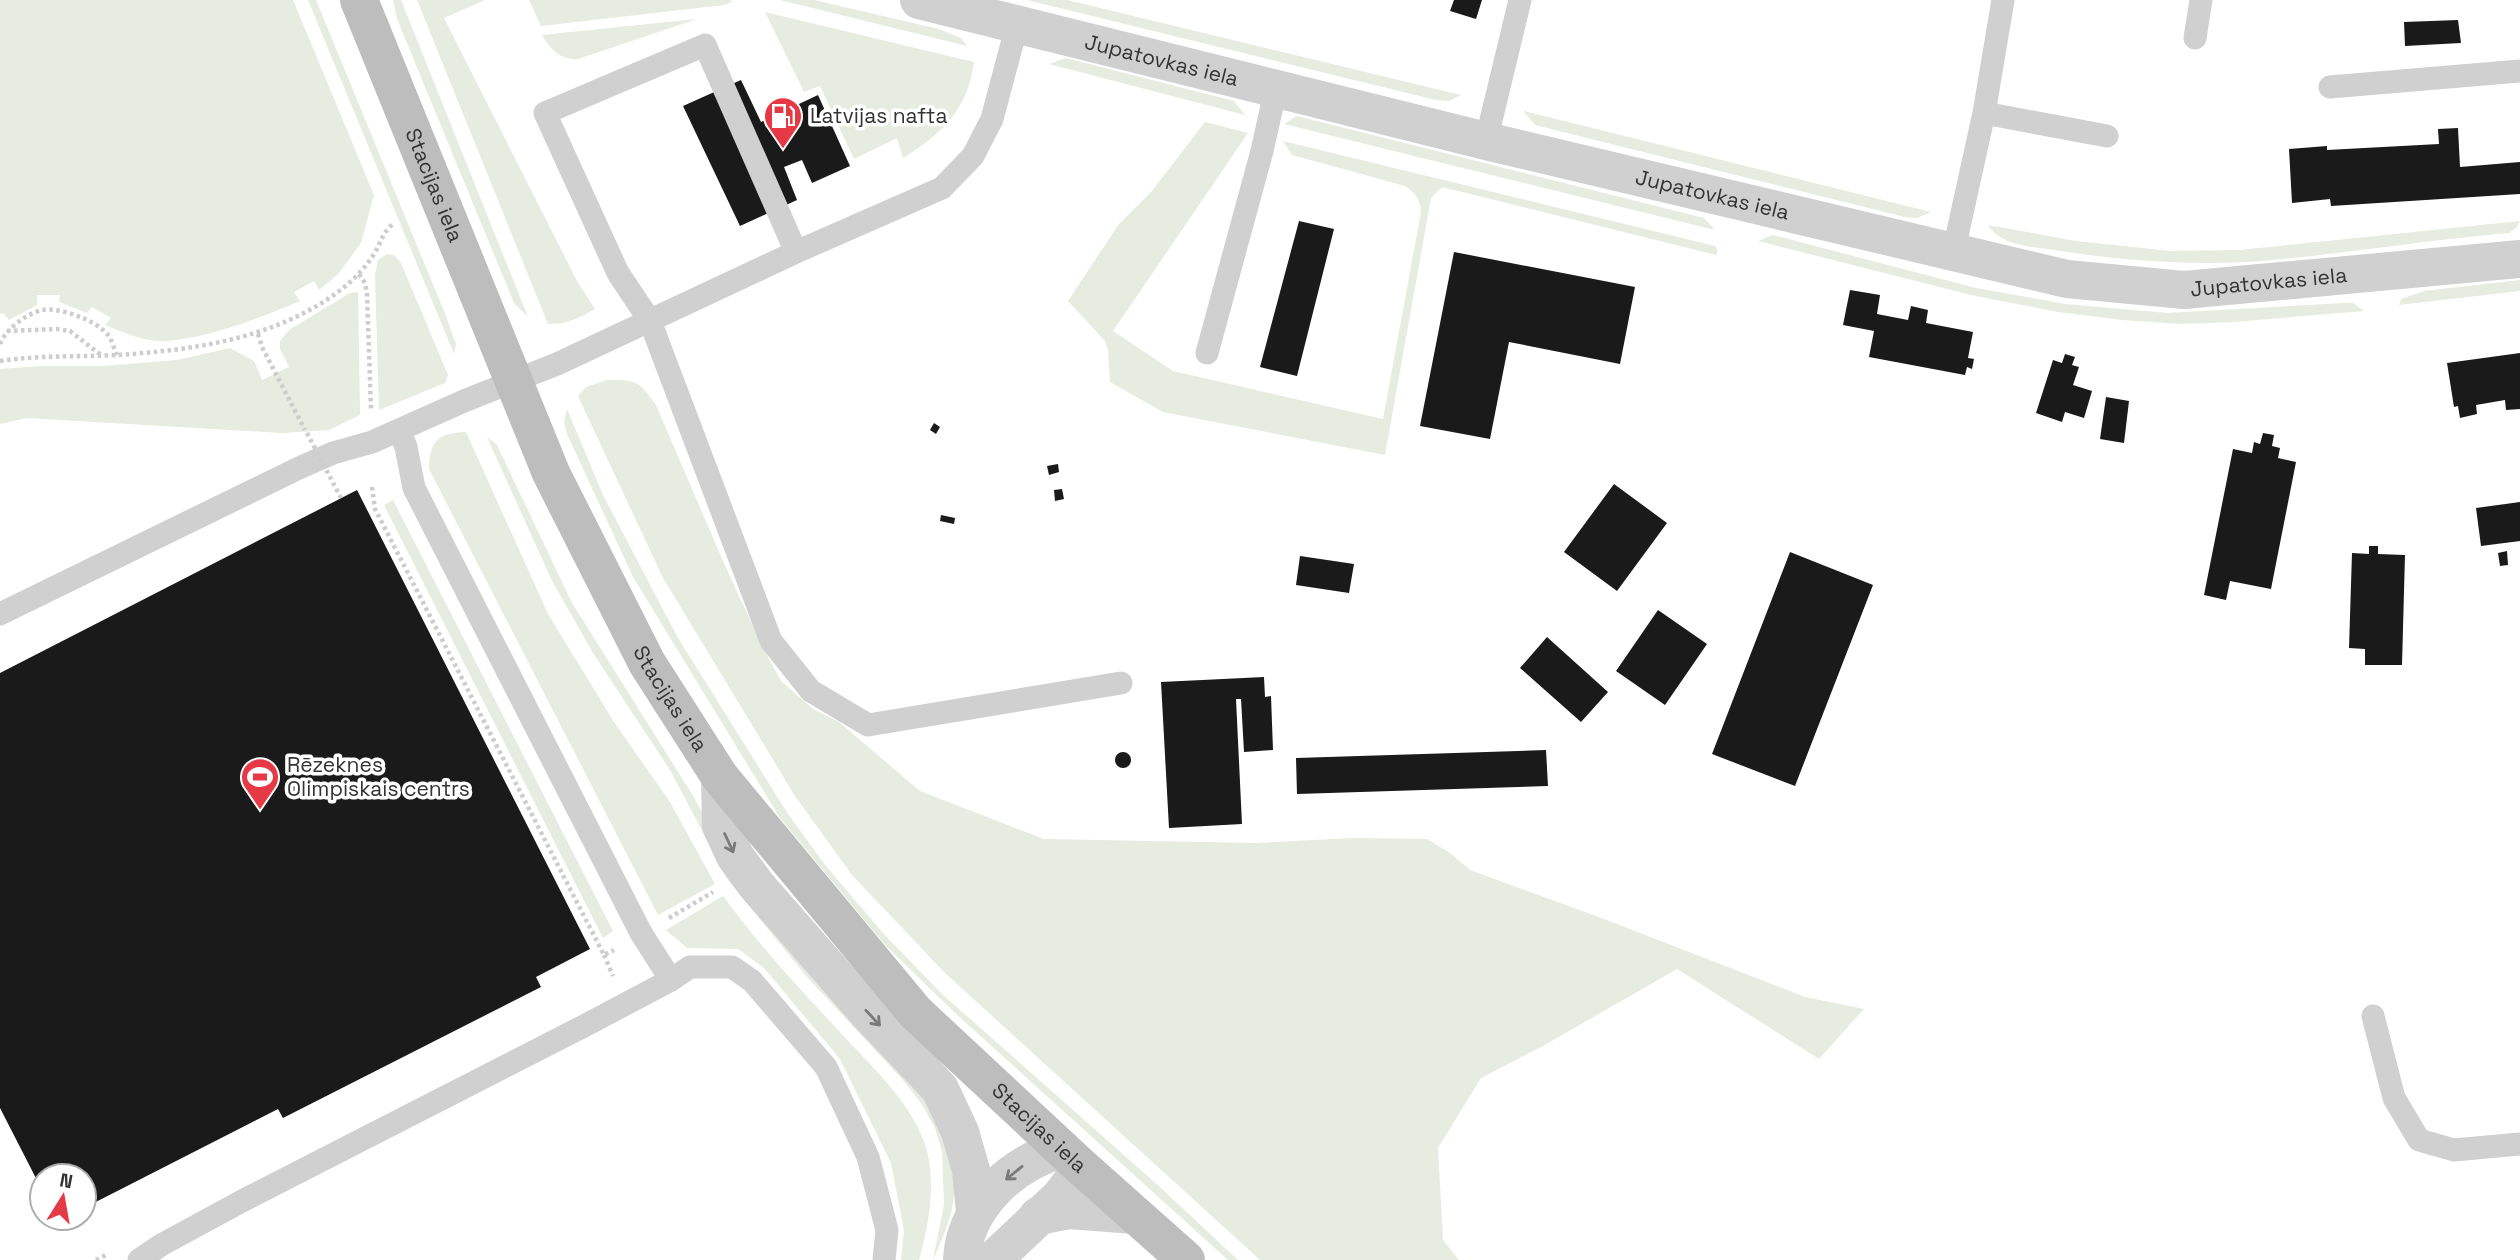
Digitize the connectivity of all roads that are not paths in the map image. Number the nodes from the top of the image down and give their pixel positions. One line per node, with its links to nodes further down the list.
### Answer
1 (359, 0): 19 (main road, Stacijas iela)
2 (919, 0): 6 (street, Jupatovkas iela)
3 (1520, 0): 13 (lane)
4 (2003, 0): 11 (lane)
5 (2201, 0): 7 (lane)
6 (1017, 25): 10 (street, Jupatovkas iela); 14 (lane)
7 (2195, 38)
8 (2520, 71): 9 (lane)
9 (2330, 87)
10 (1276, 88): 13 (street, Jupatovkas iela); 18 (lane)
11 (1984, 113): 12 (lane); 15 (lane)
12 (2107, 136)
13 (1486, 141): 15 (street, Jupatovkas iela)
14 (796, 252): 17 (lane); 17 (lane)
15 (1953, 254): 16 (street, Jupatovkas iela)
16 (2520, 259)
17 (650, 321): 19 (lane); 22 (lane)
18 (1207, 354)
19 (514, 381): 20 (lane); 23 (main road, Stacijas iela)
20 (399, 430): 21 (lane); 24 (lane)
21 (0, 614)
22 (1121, 683)
23 (720, 777): 27 (main road, Stacijas iela); 28 (street, one-way to 28)
24 (671, 980): 31 (lane); 32 (lane)
25 (2373, 1016): 26 (lane)
26 (2520, 1144)
27 (1070, 1156): 28 (street, one-way to 28); 29 (main road, Stacijas iela); 30 (street)
28 (975, 1212): 33 (street)
29 (1135, 1215): 30 (street); 35 (main road, Stacijas iela)
30 (1038, 1216): 34 (street)
31 (139, 1260)
32 (884, 1260)
33 (962, 1260)
34 (993, 1260)
35 (1186, 1260)

